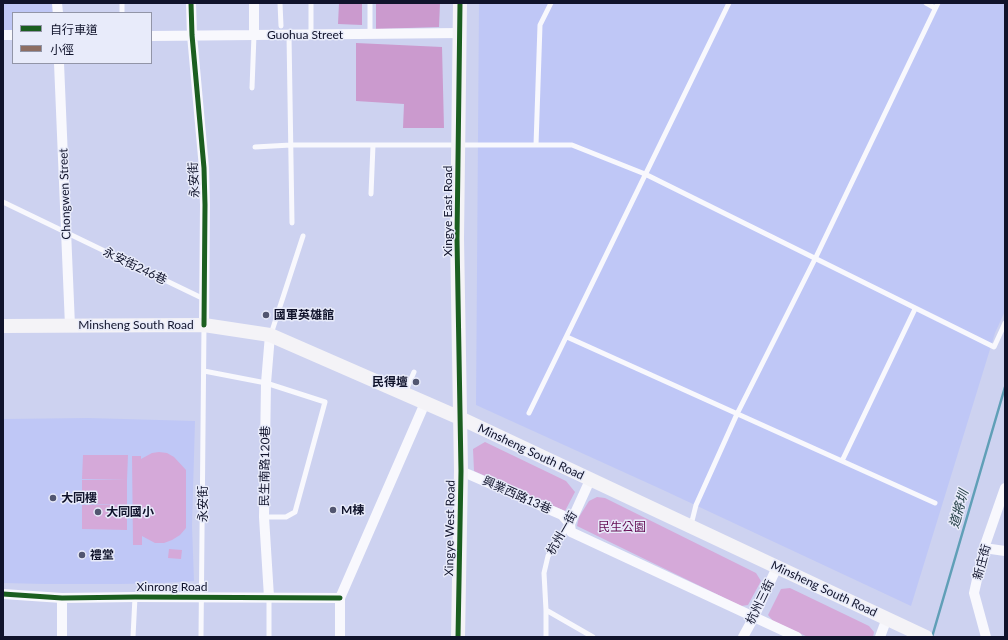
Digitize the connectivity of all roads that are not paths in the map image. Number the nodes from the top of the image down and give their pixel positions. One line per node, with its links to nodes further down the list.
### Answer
1 (191, 3): 14 (street, 永安街)
2 (254, 3): 15 (street)
3 (280, 3): 11 (lane)
4 (311, 3): 17 (lane)
5 (370, 3): 13 (lane)
6 (460, 3): 12 (main road, Xingye East Road)
7 (551, 3): 23 (lane)
8 (729, 3): 26 (lane)
9 (926, 3): 10 (lane)
10 (936, 5): 32 (lane)
11 (280, 26)
12 (460, 33): 13 (street, Guohua Street); 24 (main road, Xingye East Road)
13 (370, 34): 17 (street, Guohua Street)
14 (192, 35): 15 (street, Guohua Street); 18 (street, Guohua Street); 33 (street, 永安街)
15 (254, 35): 16 (street, Guohua Street); 20 (lane)
16 (289, 35): 17 (street, Guohua Street); 21 (lane)
17 (311, 35)
18 (152, 36)
19 (59, 64): 30 (street, Chongwen Street)
20 (252, 88)
21 (291, 145): 22 (lane); 25 (lane); 29 (lane)
22 (373, 145): 24 (lane); 27 (lane)
23 (536, 145): 24 (lane); 26 (lane)
24 (458, 146): 48 (main road, Xingye East Road)
25 (255, 147)
26 (645, 174): 32 (lane); 40 (lane)
27 (371, 194)
28 (3, 202): 30 (lane, 永安街246巷)
29 (292, 223)
30 (66, 233): 33 (lane, 永安街246巷); 38 (street, Chongwen Street)
31 (303, 236): 39 (lane)
32 (815, 259): 34 (lane); 47 (lane)
33 (204, 299): 36 (street, 永安街)
34 (915, 309): 35 (lane); 49 (lane)
35 (1005, 322)
36 (204, 325): 38 (main road, Minsheng South Road); 39 (main road, Minsheng South Road); 41 (lane, 永安街)
37 (3, 326): 38 (main road, Minsheng South Road)
38 (70, 326)
39 (270, 335): 43 (street, 民生南路120巷); 44 (main road, Minsheng South Road)
40 (566, 337): 46 (lane); 47 (lane)
41 (204, 371): 43 (lane); 62 (lane, 永安街)
42 (414, 372): 44 (lane)
43 (266, 382): 54 (street, 民生南路120巷); 54 (lane)
44 (405, 394): 45 (main road, Minsheng South Road)
45 (425, 403): 48 (main road, Minsheng South Road); 65 (street)
46 (529, 413)
47 (737, 414): 49 (lane); 56 (lane)
48 (460, 418): 50 (main road, Xingye West Road); 51 (main road, Minsheng South Road)
49 (842, 460): 53 (lane)
50 (461, 471): 55 (street, 興業西路13巷); 75 (main road, Xingye West Road)
51 (590, 480): 55 (street, 杭州一街); 56 (main road, Minsheng South Road)
52 (1005, 490): 57 (street, 新庄街)
53 (935, 503)
54 (264, 517): 63 (street, 民生南路120巷)
55 (570, 524): 66 (lane, 杭州一街); 67 (street, 興業西路13巷)
56 (691, 526): 59 (main road, Minsheng South Road)
57 (984, 548): 58 (street); 81 (street, 新庄街)
58 (1005, 550)
59 (777, 567): 67 (street, 杭州三街); 68 (main road, Minsheng South Road)
60 (3, 594): 64 (street, Xinrong Road)
61 (135, 596): 62 (street, Xinrong Road); 64 (street, Xinrong Road); 71 (lane)
62 (202, 597): 63 (street, Xinrong Road); 72 (lane, 永安街)
63 (269, 597): 65 (street, Xinrong Road); 73 (lane)
64 (62, 598): 70 (street)
65 (340, 598): 74 (street)
66 (546, 610): 76 (lane, 杭州一街); 77 (lane)
67 (754, 617): 78 (street, 杭州三街); 79 (street)
68 (887, 618): 69 (main road, Minsheng South Road); 80 (street)
69 (925, 636)
70 (62, 637)
71 (133, 637)
72 (202, 637)
73 (268, 637)
74 (340, 637)
75 (458, 637)
76 (546, 637)
77 (593, 637)
78 (743, 637)
79 (797, 637)
80 (880, 637)
81 (986, 637)

